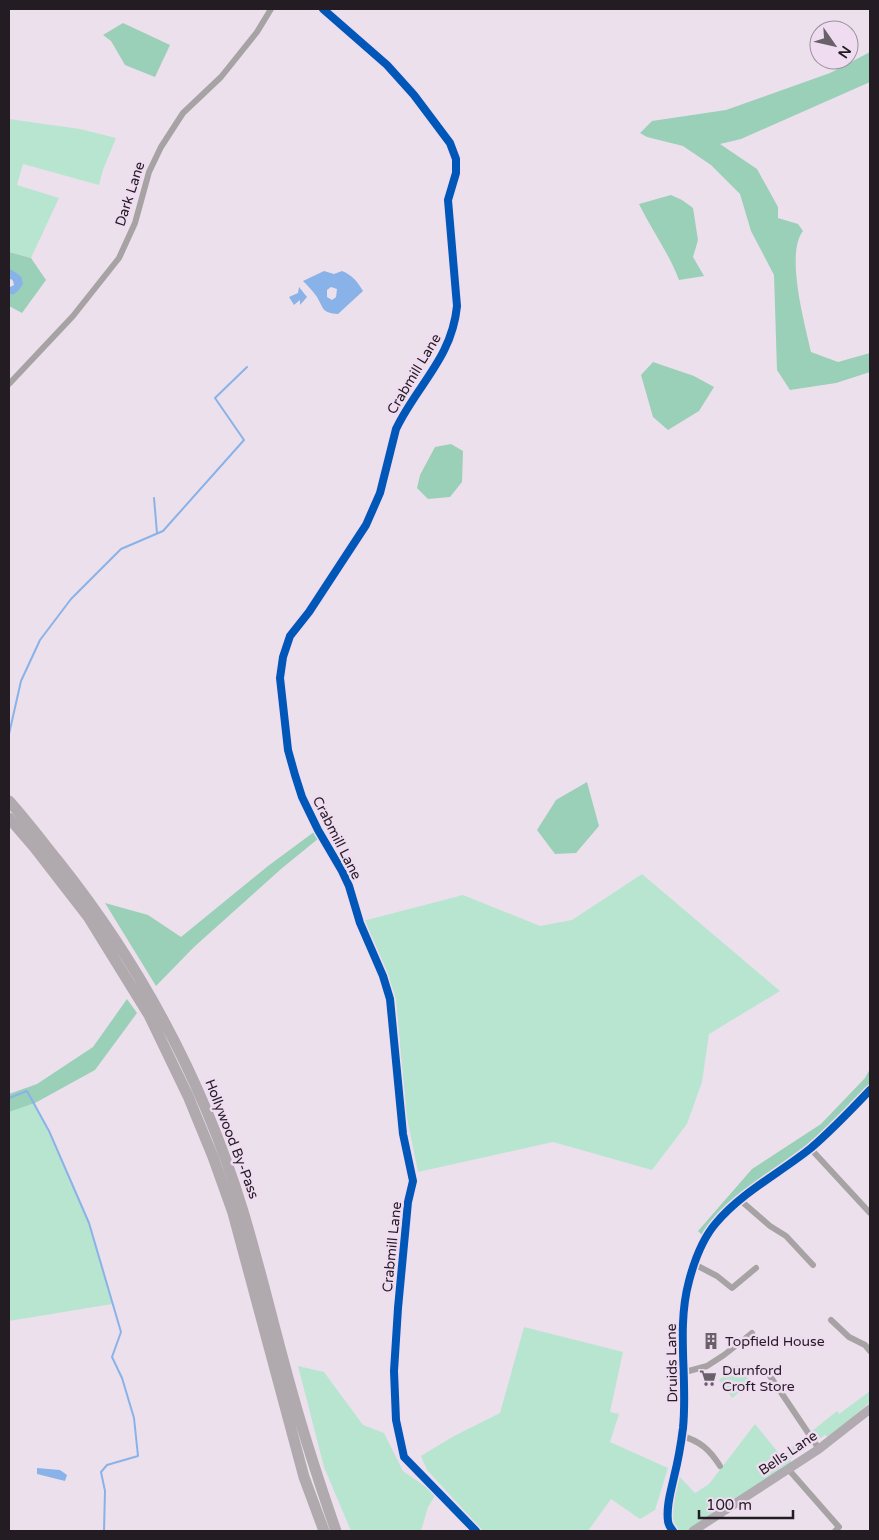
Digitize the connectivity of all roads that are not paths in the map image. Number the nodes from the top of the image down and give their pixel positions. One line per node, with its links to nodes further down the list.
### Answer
1 (271, 9): 3 (street, Dark Lane)
2 (323, 9): 25 (street, Crabmill Lane)
3 (9, 384)
4 (9, 802): 24 (highway, Hollywood By-Pass)
5 (9, 818): 23 (highway, Hollywood By-Pass)
6 (870, 1090): 7 (street, Druids Lane)
7 (810, 1148): 8 (street, Druids Lane); 9 (street)
8 (740, 1200): 10 (street, Druids Lane); 11 (street)
9 (870, 1213)
10 (694, 1264): 12 (street); 16 (street, Druids Lane)
11 (813, 1265)
12 (756, 1268)
13 (831, 1320): 15 (street)
14 (752, 1333): 16 (street)
15 (870, 1352)
16 (685, 1372): 19 (street, Druids Lane)
17 (770, 1376): 20 (street)
18 (870, 1409): 20 (street, Bells Lane)
19 (682, 1436): 21 (street); 26 (street, Druids Lane)
20 (820, 1449): 22 (street, Bells Lane)
21 (720, 1466)
22 (789, 1470): 27 (street, Bells Lane); 28 (street)
23 (324, 1531)
24 (336, 1531)
25 (476, 1531)
26 (673, 1531)
27 (693, 1531)
28 (835, 1531)

